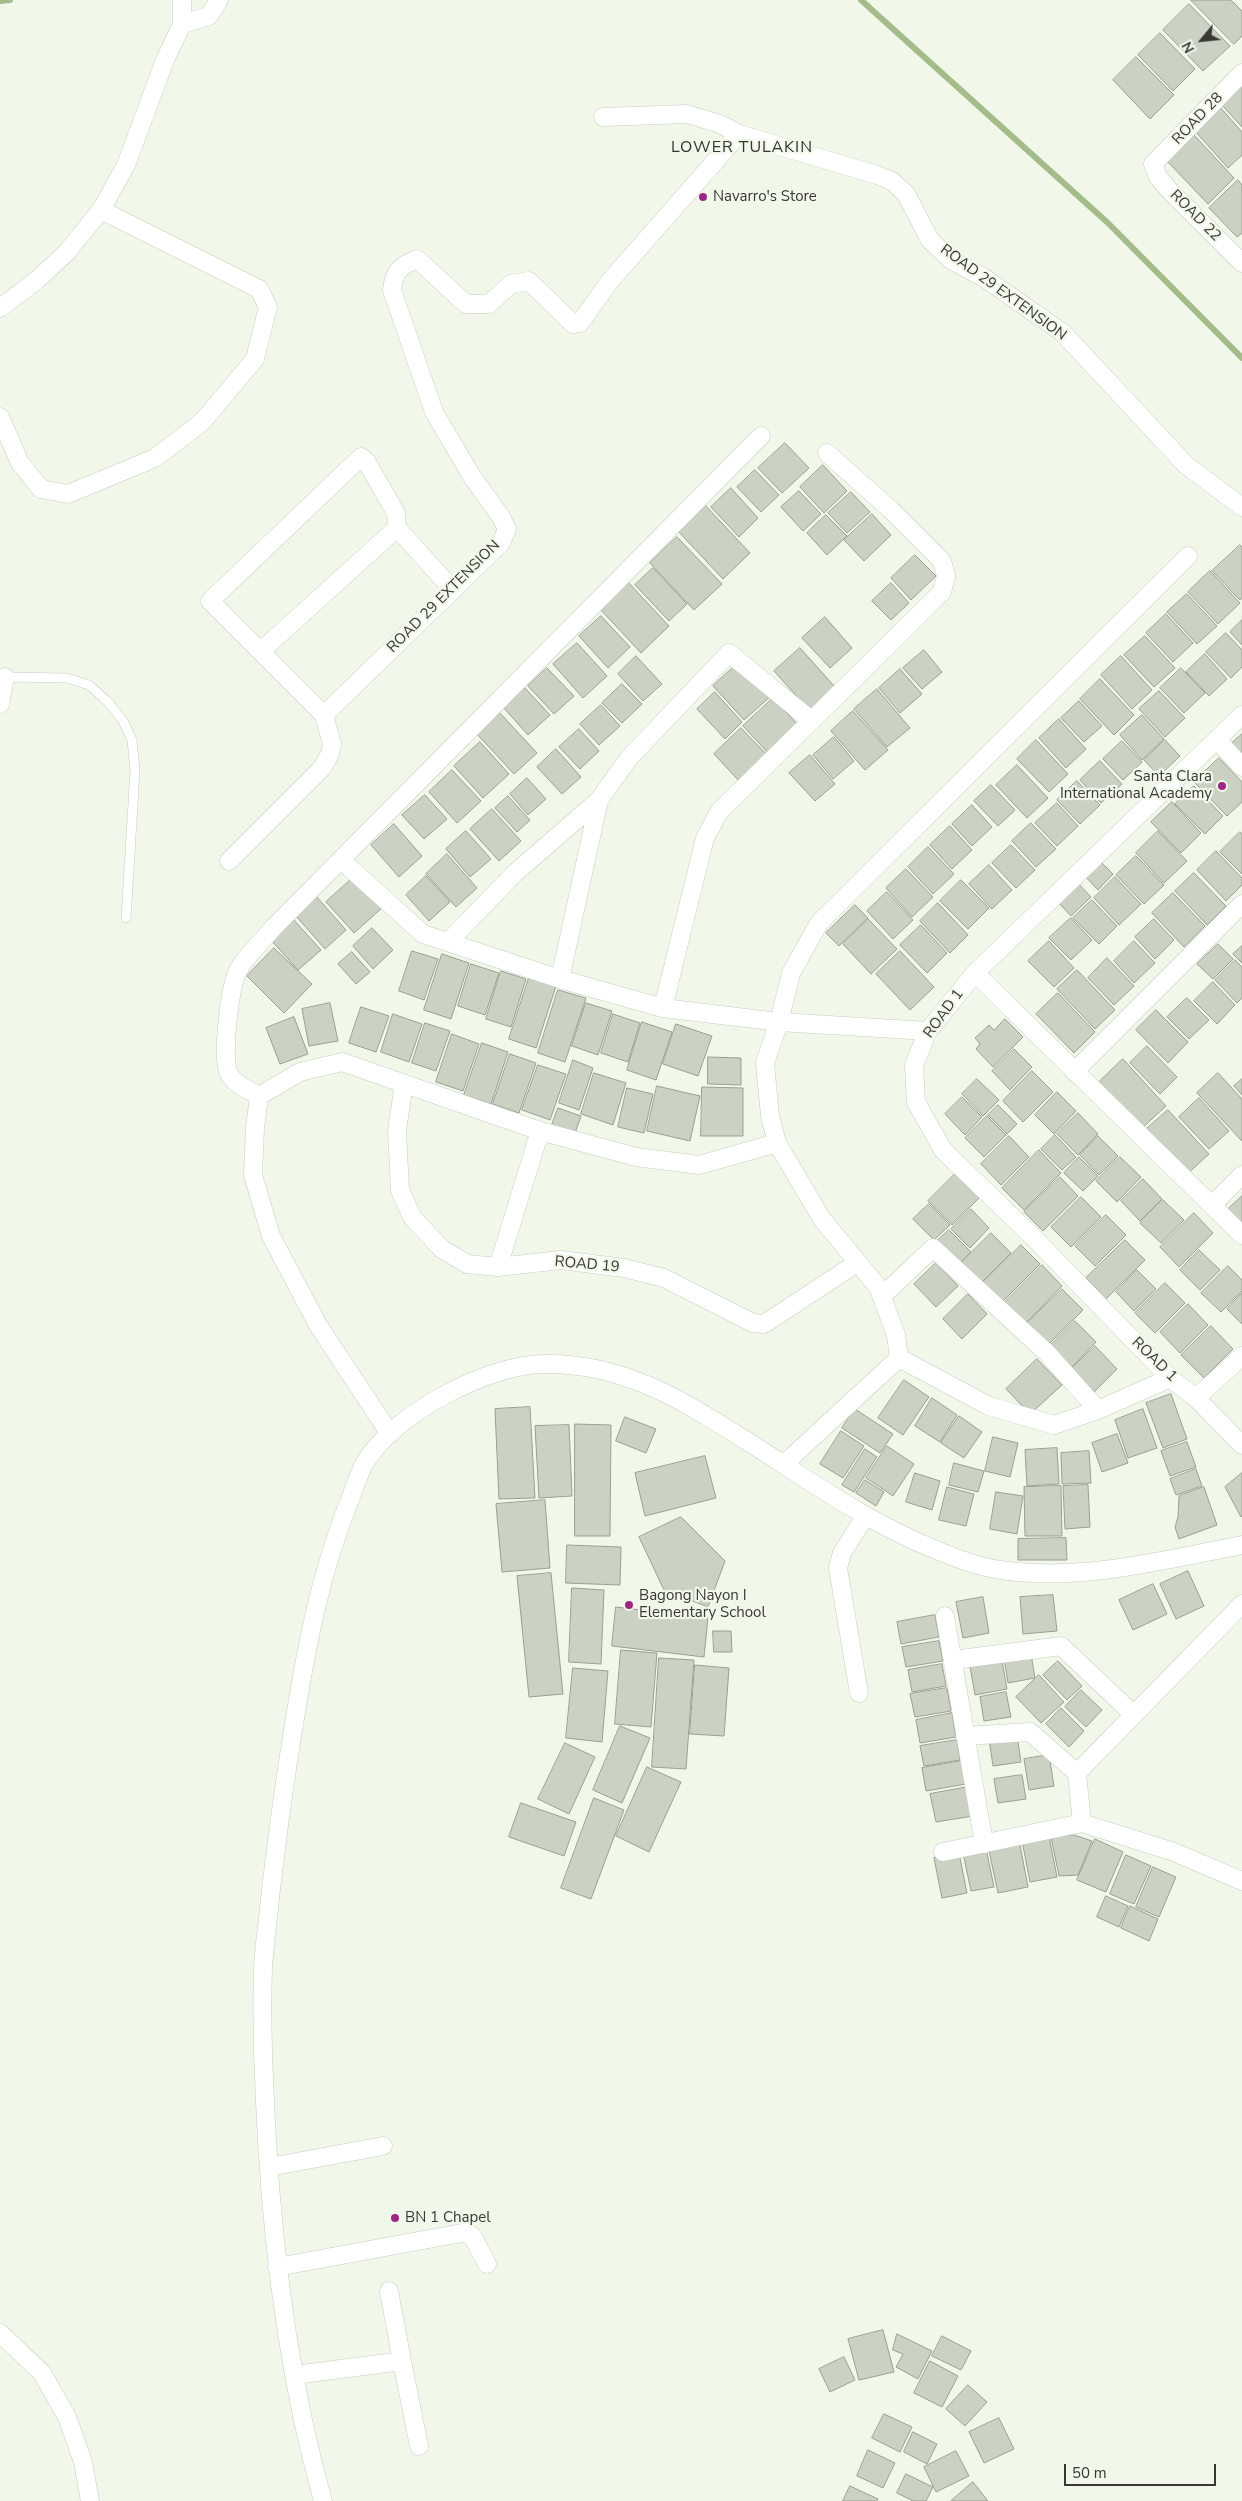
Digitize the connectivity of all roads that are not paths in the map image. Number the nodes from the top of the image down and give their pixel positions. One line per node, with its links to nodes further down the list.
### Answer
1 (182, 0): 3 (street)
2 (219, 0): 3 (street)
3 (182, 24): 8 (street)
4 (1242, 73): 7 (street, ROAD 28)
5 (603, 117): 6 (street, ROAD 29 EXTENSION)
6 (739, 134): 14 (street, ROAD 29 EXTENSION); 17 (street, ROAD 29 EXTENSION)
7 (1154, 164): 9 (street, ROAD 22)
8 (101, 210): 10 (street); 11 (street)
9 (1242, 263)
10 (0, 308)
11 (0, 417)
12 (760, 436): 27 (street)
13 (828, 453): 23 (street)
14 (1242, 507)
15 (397, 528): 17 (street); 18 (street); 18 (street)
16 (1188, 556): 35 (street)
17 (453, 590): 22 (street, ROAD 29 EXTENSION)
18 (261, 651): 22 (street)
19 (5, 677): 20 (street); 30 (lane)
20 (0, 704)
21 (1242, 715): 24 (street, ROAD 1)
22 (324, 716): 28 (street)
23 (812, 721): 26 (street); 34 (street)
24 (1217, 740): 25 (street); 32 (street, ROAD 1)
25 (1242, 767)
26 (599, 800): 31 (street); 33 (street)
27 (341, 860): 31 (street); 39 (street)
28 (229, 861)
29 (1242, 904): 37 (street)
30 (126, 918)
31 (448, 942): 33 (street)
32 (975, 973): 36 (street, ROAD 1); 37 (street)
33 (560, 979): 34 (street)
34 (663, 1008): 35 (street)
35 (779, 1022): 36 (street); 41 (street)
36 (928, 1031): 50 (street, ROAD 1)
37 (1074, 1072): 43 (street)
38 (404, 1084): 39 (street); 40 (street); 46 (street, ROAD 19)
39 (259, 1096): 53 (street)
40 (540, 1131): 41 (street); 46 (street)
41 (777, 1143): 45 (street)
42 (1242, 1175): 43 (street)
43 (1212, 1205): 44 (street)
44 (1242, 1235)
45 (857, 1263): 46 (street, ROAD 19); 47 (street)
46 (498, 1267)
47 (882, 1296): 49 (street); 52 (street)
48 (1242, 1356): 51 (street)
49 (899, 1358): 52 (street); 55 (street)
50 (1170, 1378): 51 (street, ROAD 1); 52 (street)
51 (1196, 1398): 54 (street, ROAD 1)
52 (1098, 1410)
53 (390, 1434): 55 (street); 70 (street)
54 (1240, 1439)
55 (784, 1464): 56 (street)
56 (865, 1516): 57 (street); 61 (street)
57 (1242, 1545)
58 (1242, 1604): 62 (street)
59 (945, 1616): 60 (street)
60 (953, 1660): 62 (street); 63 (street)
61 (859, 1693)
62 (1133, 1714): 64 (street)
63 (965, 1736): 64 (street); 66 (street)
64 (1077, 1773): 65 (street)
65 (1082, 1823): 66 (street); 68 (street)
66 (984, 1844): 67 (street)
67 (943, 1852)
68 (1242, 1881)
69 (383, 2146): 70 (street)
70 (269, 2167): 72 (street)
71 (487, 2264): 72 (street)
72 (277, 2267): 76 (street)
73 (389, 2291): 75 (street)
74 (0, 2333): 78 (street)
75 (402, 2361): 76 (street); 77 (street)
76 (295, 2375): 79 (street)
77 (419, 2446)
78 (90, 2501)
79 (323, 2501)

